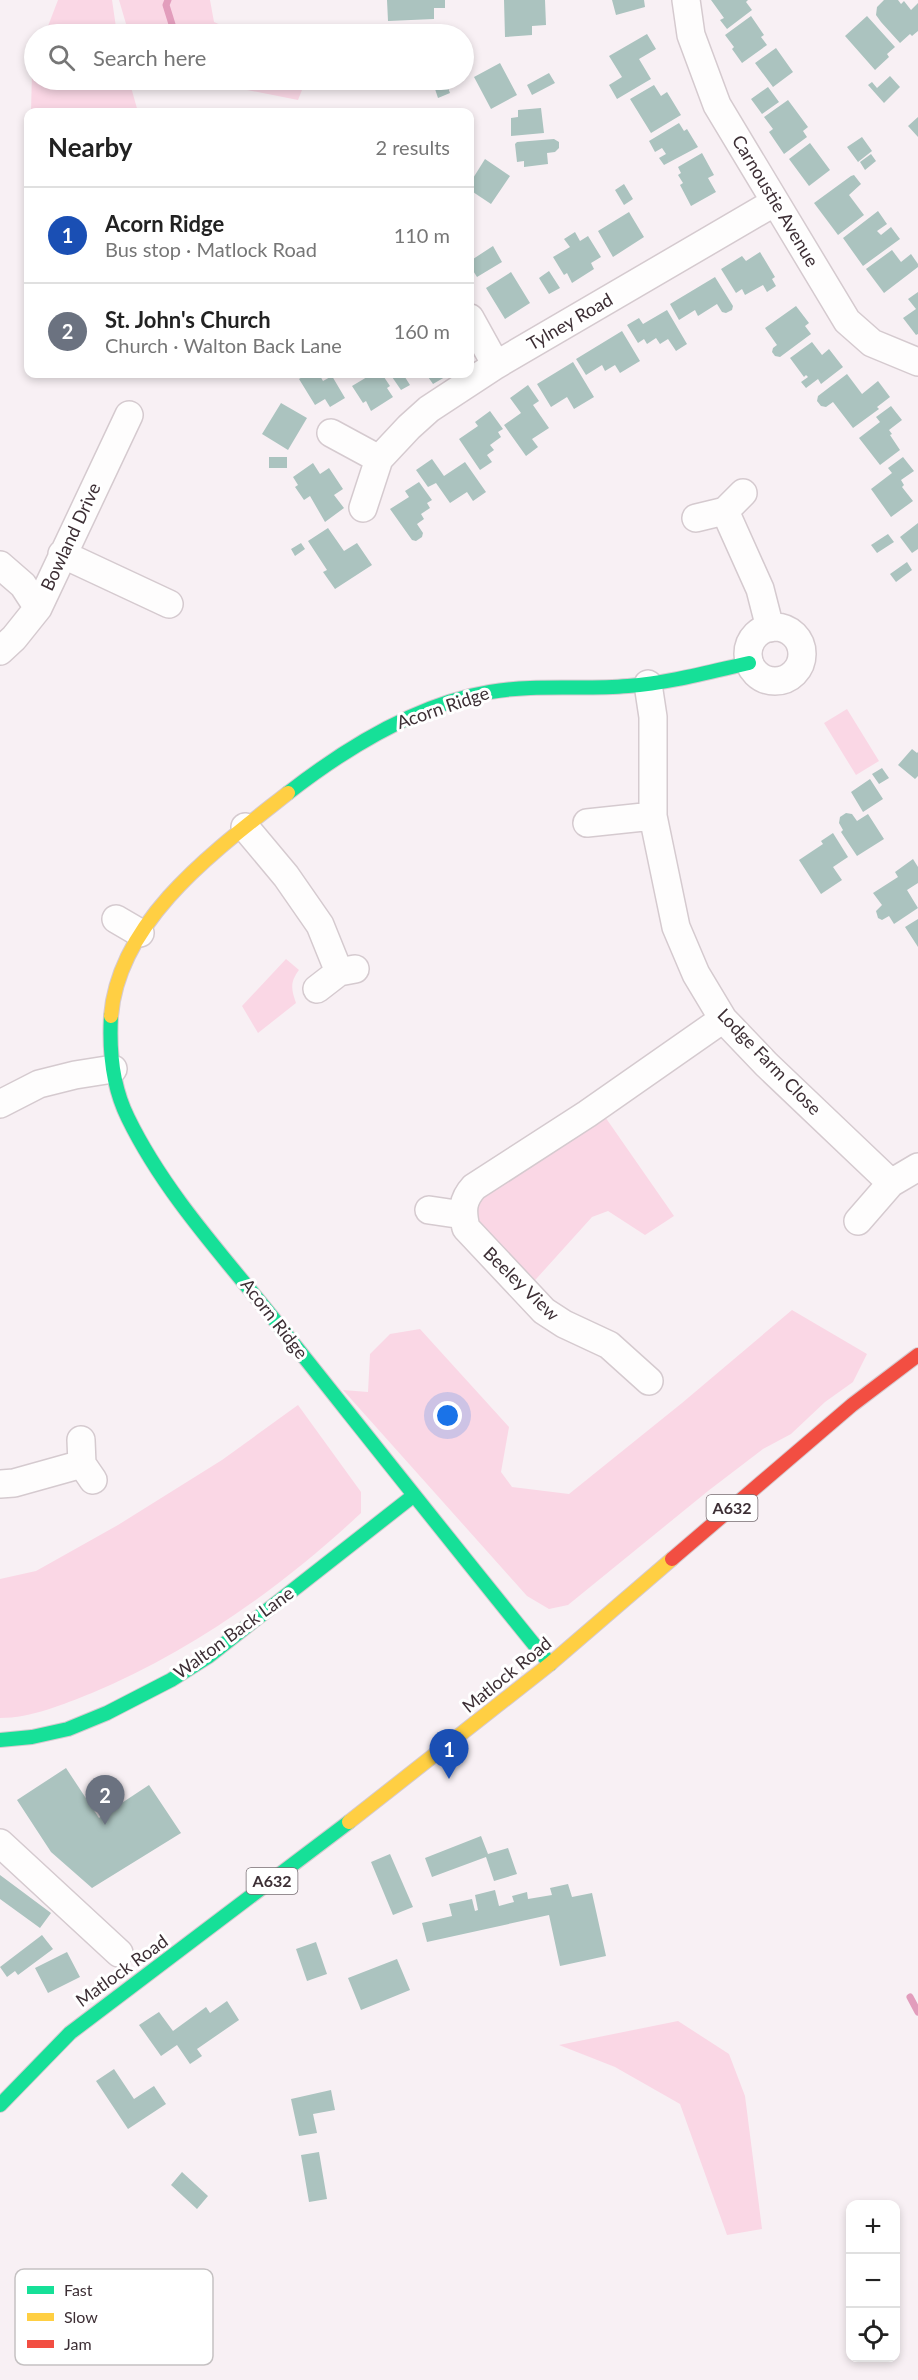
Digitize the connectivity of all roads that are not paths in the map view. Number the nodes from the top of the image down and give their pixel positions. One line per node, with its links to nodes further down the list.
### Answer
1 (686, 0): 2 (street, Carnoustie Avenue)
2 (775, 201): 4 (street, Carnoustie Avenue); 5 (street, Tylney Road)
3 (474, 325): 5 (street)
4 (918, 362)
5 (496, 365): 8 (street, Tylney Road)
6 (129, 415): 11 (street, Bowland Drive)
7 (331, 433): 8 (street)
8 (379, 459): 9 (street, Tylney Road)
9 (363, 508)
10 (696, 518): 15 (street)
11 (62, 554): 13 (street); 14 (street, Bowland Drive)
12 (0, 565): 14 (street)
13 (169, 604)
14 (38, 608): 16 (street, Bowland Drive)
15 (770, 628): 17 (street); 17 (street)
16 (0, 651)
17 (749, 663): 18 (street, Acorn Ridge)
18 (648, 684): 19 (street, Lodge Farm Close); 21 (street, Acorn Ridge)
19 (653, 816): 20 (street); 25 (street, Lodge Farm Close)
20 (586, 823)
21 (245, 827): 23 (street, Acorn Ridge); 24 (street)
22 (116, 920): 23 (street)
23 (140, 933): 26 (street, Acorn Ridge)
24 (317, 989)
25 (723, 1019): 29 (street, Lodge Farm Close); 31 (street)
26 (113, 1069): 27 (street); 37 (street, Acorn Ridge)
27 (0, 1104)
28 (918, 1167): 29 (street)
29 (891, 1183): 32 (street)
30 (429, 1210): 31 (street)
31 (463, 1215): 34 (street, Beeley View)
32 (858, 1221)
33 (918, 1355): 38 (street, Matlock Road / A632)
34 (649, 1381)
35 (86, 1461): 36 (street)
36 (0, 1484)
37 (413, 1496): 38 (street, Acorn Ridge); 39 (street, Walton Back Lane)
38 (550, 1664): 42 (street, Matlock Road / A632)
39 (0, 1740)
40 (0, 1843): 41 (street)
41 (119, 1953)
42 (0, 2105)

